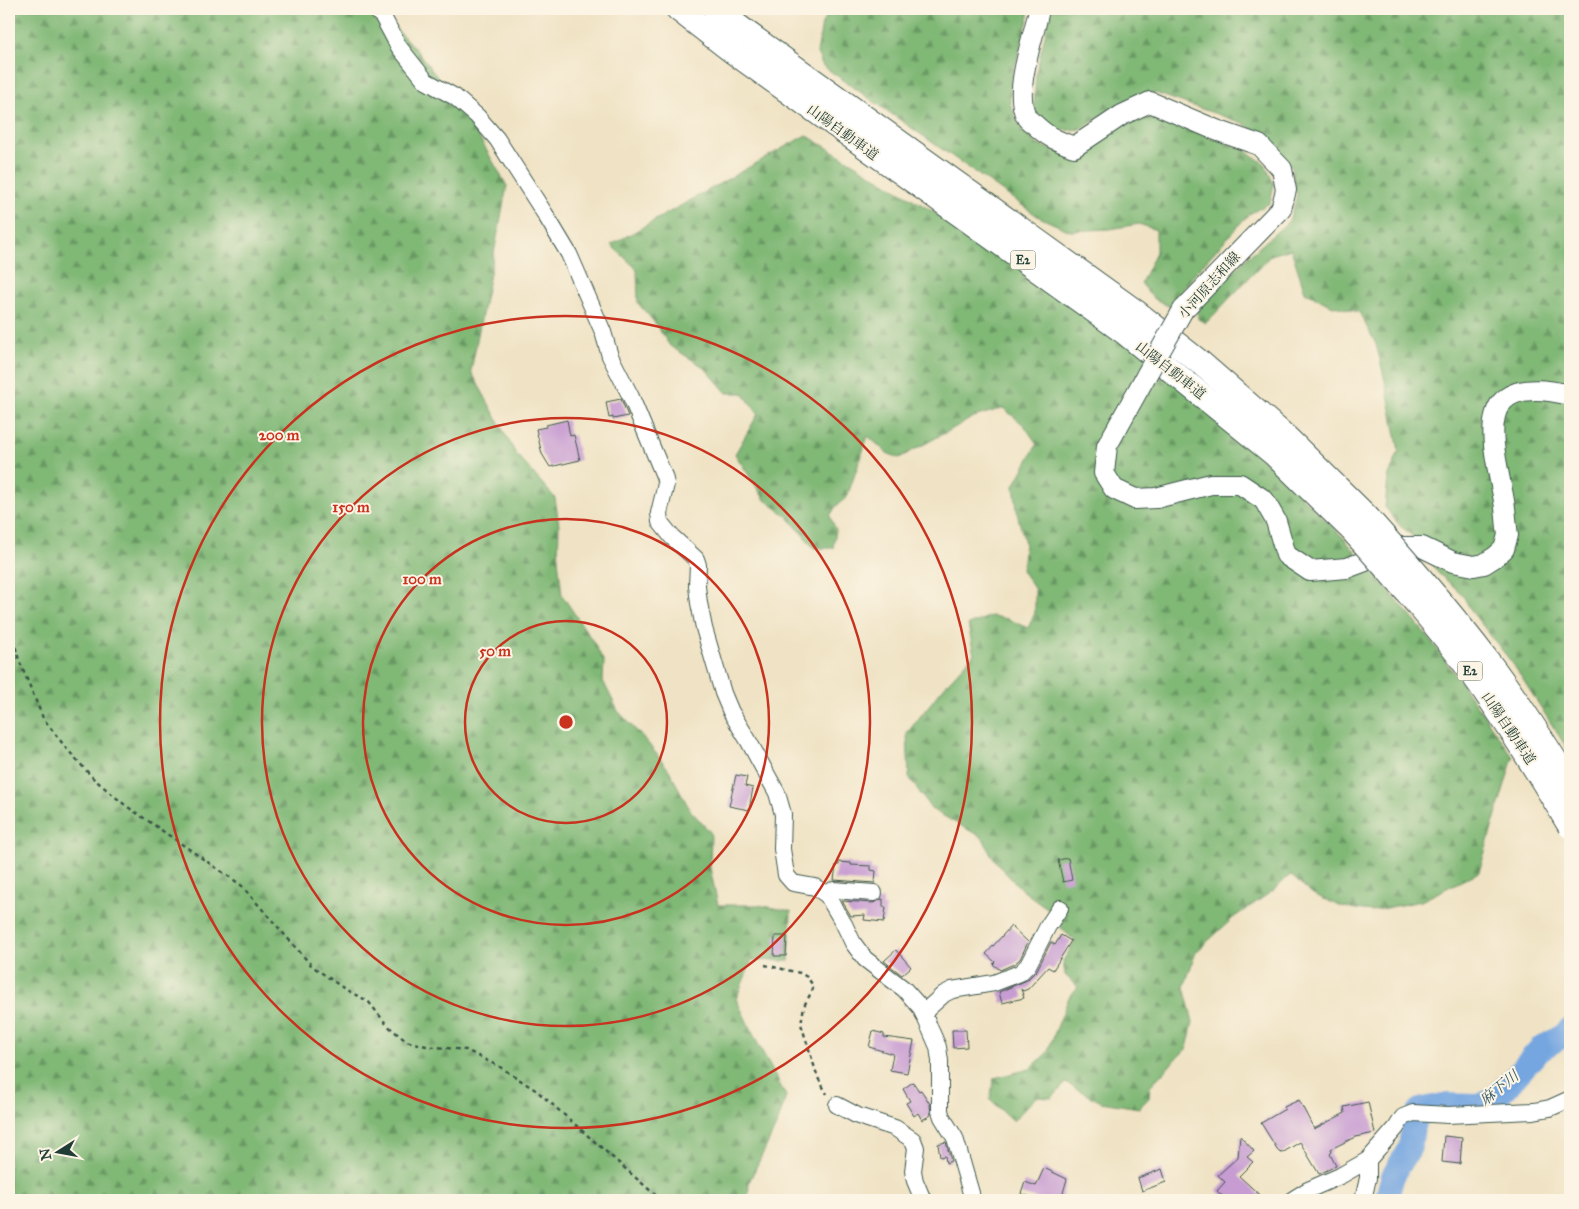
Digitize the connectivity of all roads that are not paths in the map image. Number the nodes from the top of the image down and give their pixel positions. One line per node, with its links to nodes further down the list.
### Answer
1 (375, 9): 10 (street)
2 (678, 9): 6 (highway, 山陽自動車道 / E2)
3 (715, 9): 6 (highway, 山陽自動車道 / E2)
4 (1039, 9): 5 (main road, 小河原志和線, bridge)
5 (1570, 394)
6 (1359, 523): 7 (highway, 山陽自動車道 / E2, bridge); 8 (highway, 山陽自動車道 / E2, bridge)
7 (1570, 784)
8 (1570, 826)
9 (874, 894): 10 (street)
10 (827, 895): 12 (street)
11 (1060, 908): 12 (street)
12 (923, 1013): 17 (street)
13 (1570, 1099): 15 (street)
14 (837, 1106): 16 (street)
15 (1368, 1160): 18 (street); 19 (street)
16 (923, 1200)
17 (972, 1200)
18 (1292, 1200)
19 (1363, 1200)

